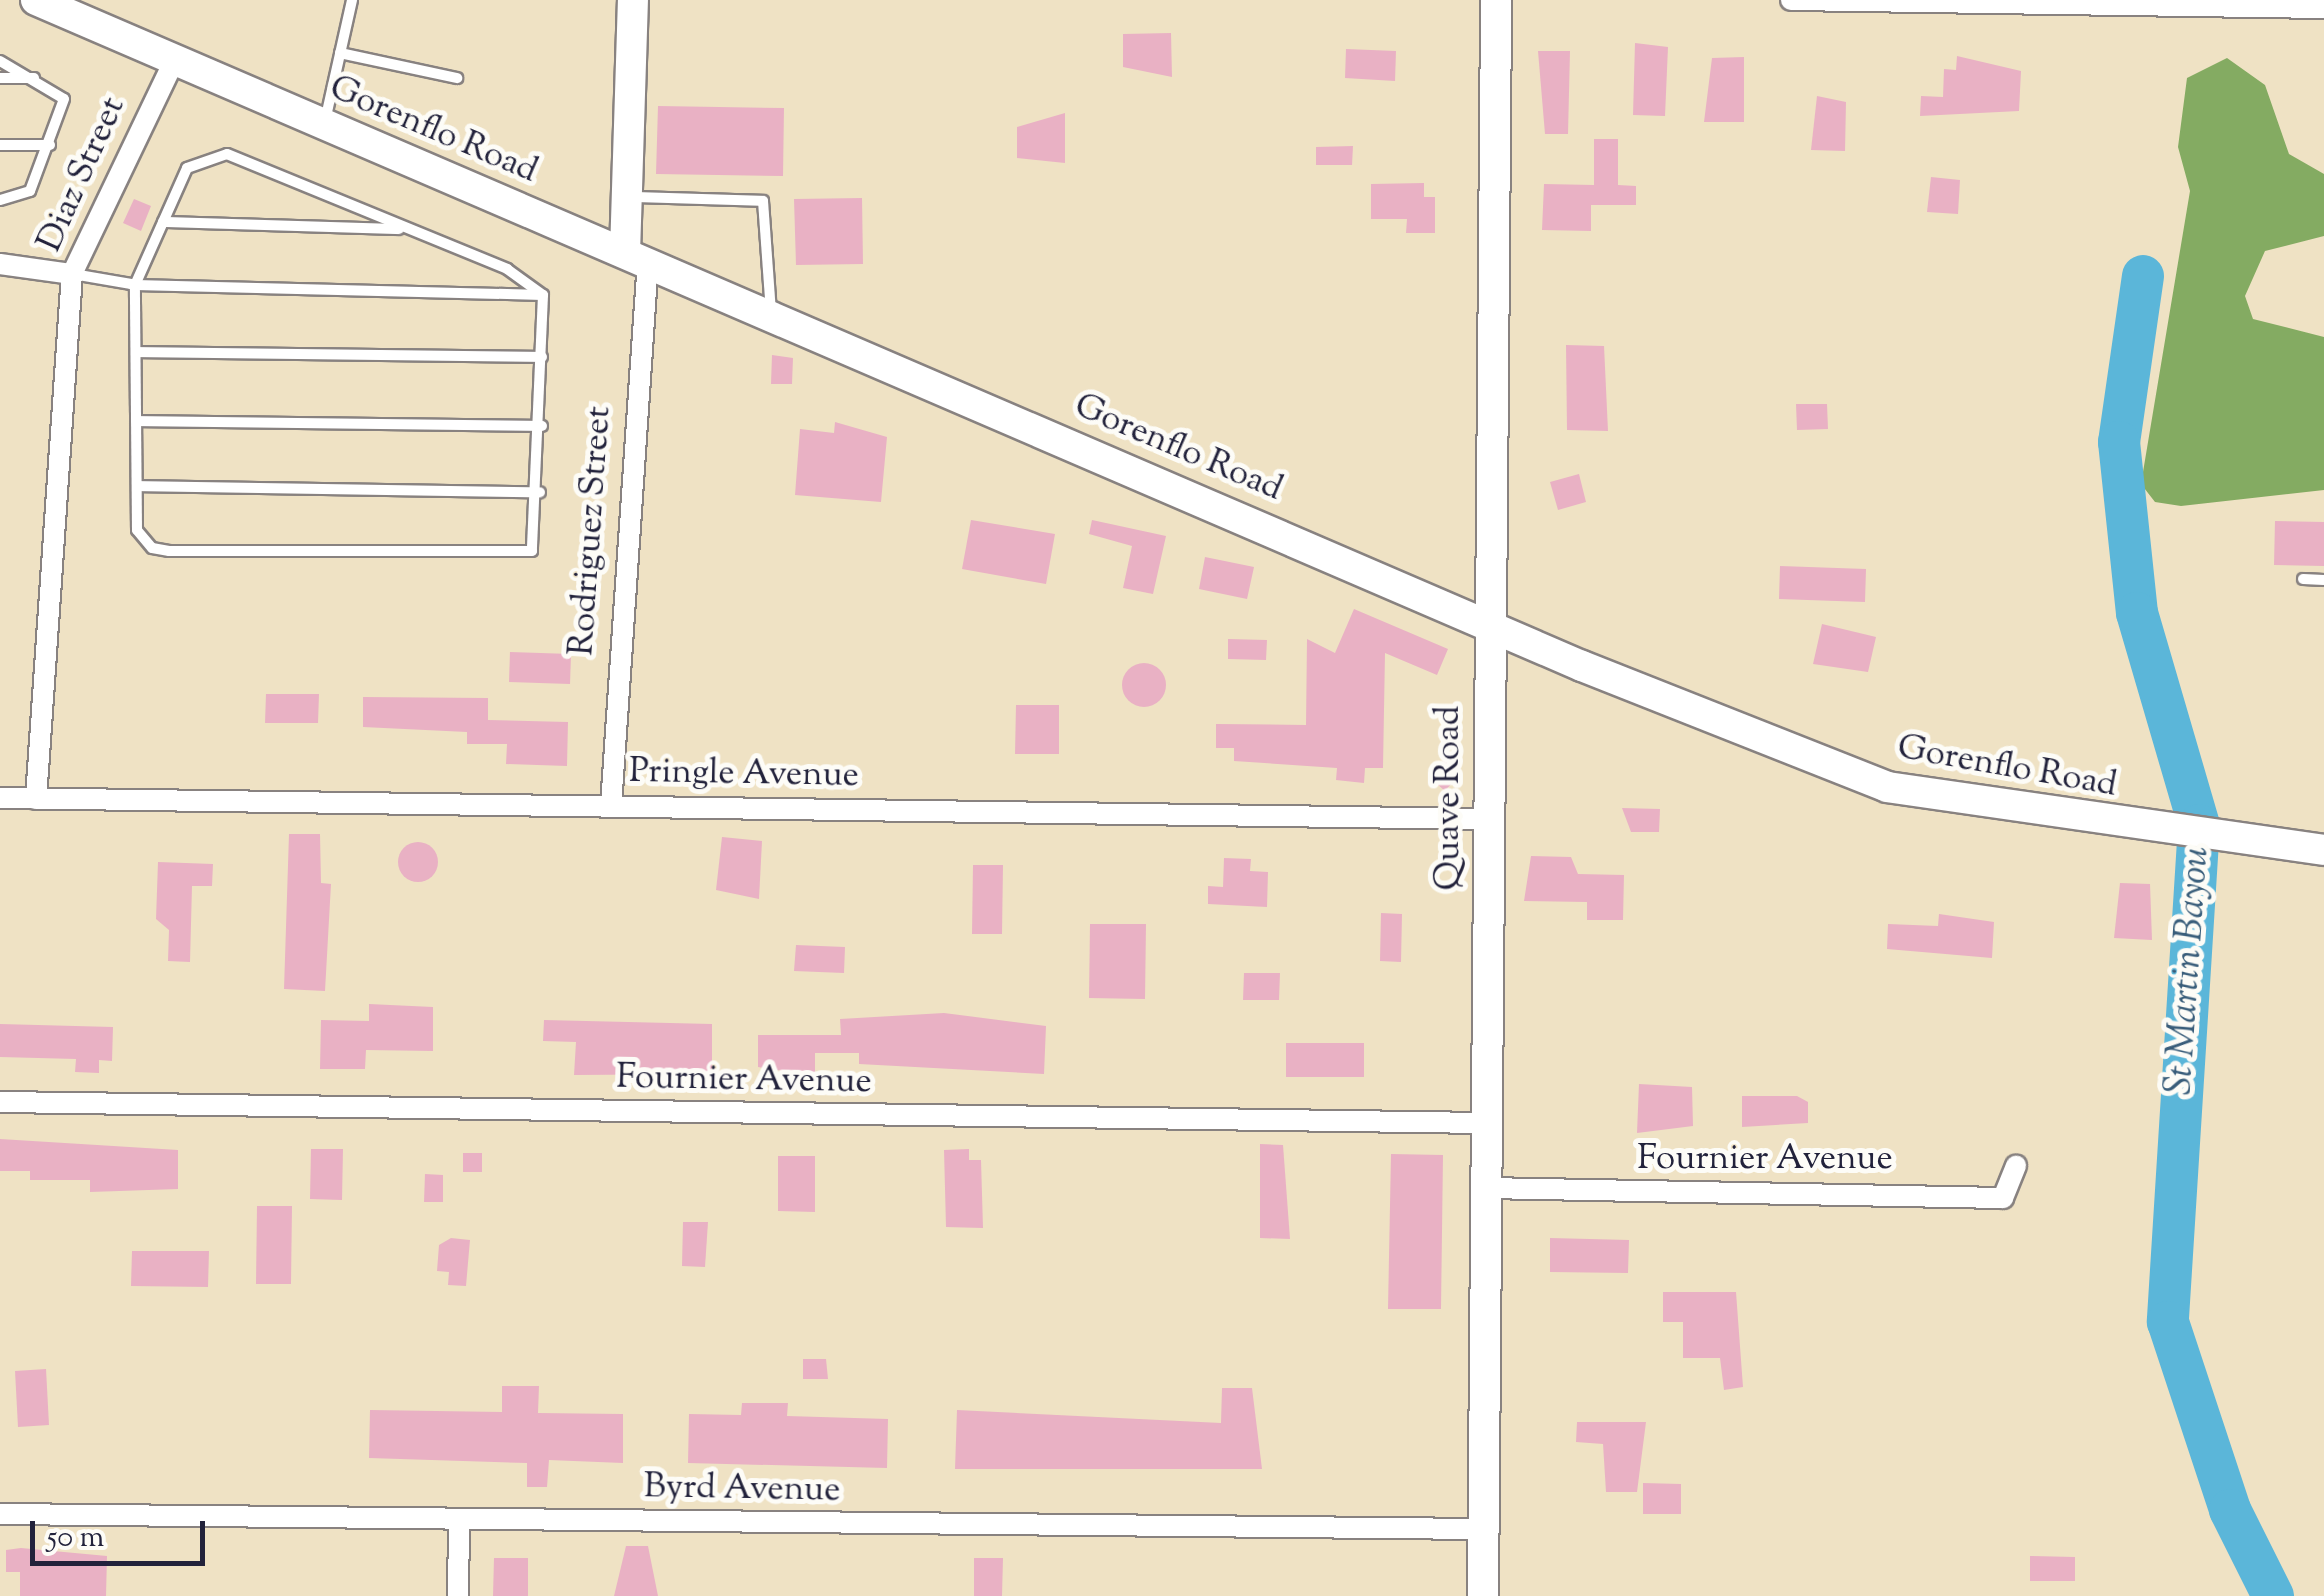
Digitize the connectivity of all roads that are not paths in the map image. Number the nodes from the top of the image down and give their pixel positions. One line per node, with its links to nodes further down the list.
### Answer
1 (352, 0): 7 (lane)
2 (633, 0): 16 (street, Rodriguez Street)
3 (1496, 0): 34 (street, Quave Road)
4 (1792, 0): 6 (street)
5 (52, 2): 9 (street, Gorenflo Road)
6 (2324, 8)
7 (340, 53): 12 (lane); 13 (lane)
8 (0, 61): 11 (lane)
9 (174, 61): 13 (street, Gorenflo Road); 22 (street, Diaz Street)
10 (0, 78): 11 (lane)
11 (36, 78): 15 (lane)
12 (457, 78)
13 (324, 125): 20 (street, Gorenflo Road)
14 (0, 145): 15 (lane)
15 (50, 145): 17 (lane)
16 (627, 196): 20 (street, Rodriguez Street); 25 (lane)
17 (0, 200)
18 (163, 222): 19 (lane); 19 (lane); 23 (lane)
19 (406, 230): 24 (lane)
20 (637, 257): 25 (street, Gorenflo Road); 37 (street, Rodriguez Street)
21 (0, 264): 22 (street)
22 (72, 274): 23 (lane); 36 (street, Diaz Street)
23 (135, 284): 24 (lane); 26 (lane)
24 (544, 295): 27 (lane)
25 (770, 314): 34 (street, Gorenflo Road)
26 (136, 352): 27 (lane); 28 (lane)
27 (542, 357): 29 (lane)
28 (136, 420): 29 (lane); 30 (lane)
29 (542, 426): 31 (lane)
30 (137, 486): 31 (lane); 31 (lane)
31 (540, 492)
32 (2302, 578): 33 (lane)
33 (2324, 580)
34 (1488, 624): 38 (street, Quave Road); 39 (street, Gorenflo Road)
35 (0, 798): 36 (street, Pringle Avenue)
36 (36, 799): 37 (street, Pringle Avenue)
37 (611, 806): 38 (street, Pringle Avenue)
38 (1488, 819): 41 (street, Quave Road)
39 (2324, 850)
40 (0, 1102): 41 (street, Fournier Avenue)
41 (1488, 1122): 43 (street, Quave Road)
42 (2016, 1165): 43 (street, Fournier Avenue)
43 (1486, 1188): 46 (street, Quave Road)
44 (0, 1514): 45 (street, Byrd Avenue)
45 (459, 1520): 46 (street, Byrd Avenue); 47 (street)
46 (1484, 1529): 48 (street, Quave Road)
47 (458, 1596)
48 (1483, 1596)

